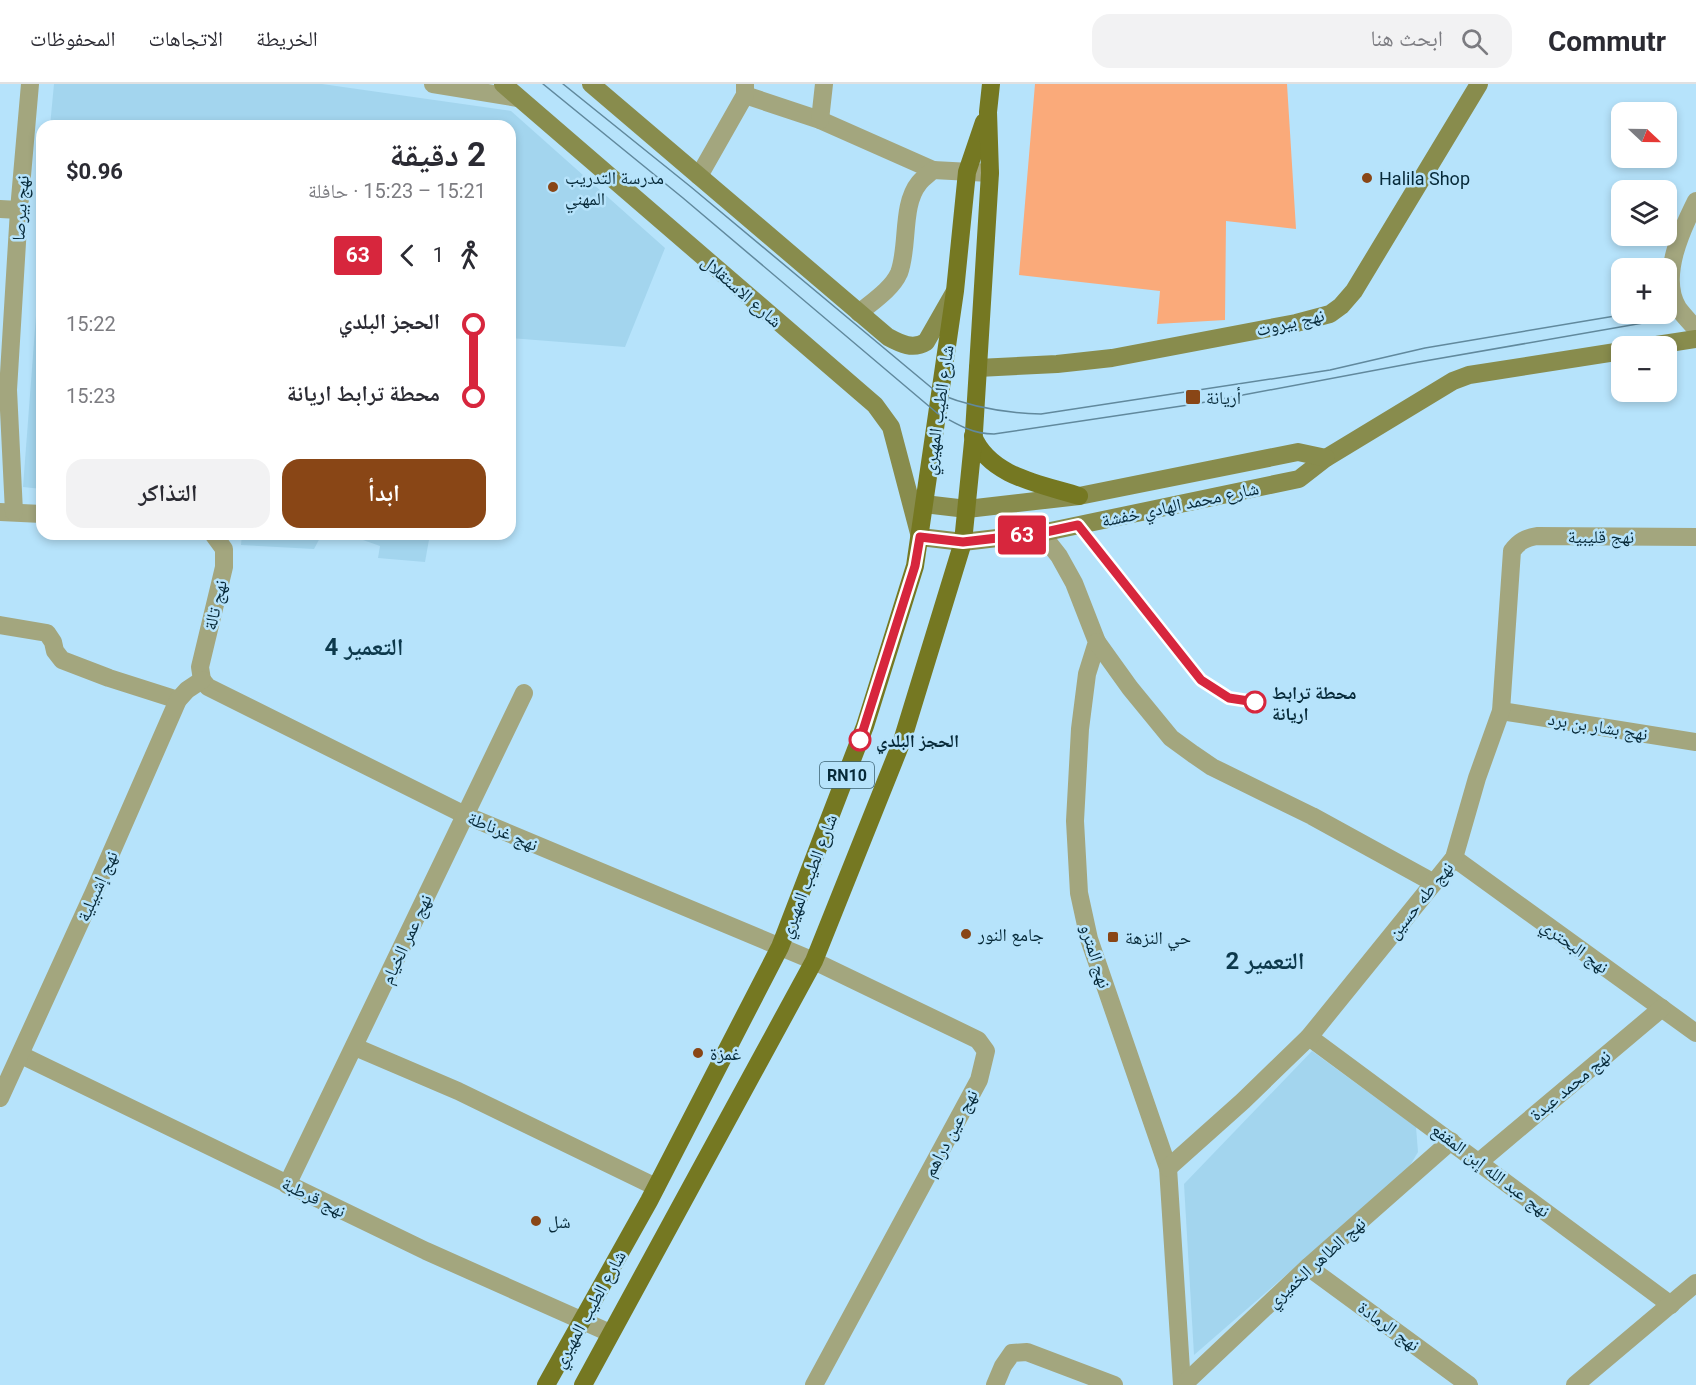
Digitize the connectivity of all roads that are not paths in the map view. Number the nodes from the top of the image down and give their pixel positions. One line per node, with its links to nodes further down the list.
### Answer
1 (30, 84): 18 (street, نهج بيرصا)
2 (433, 84): 9 (street)
3 (503, 84): 9 (street, شارع الاستقلال)
4 (591, 84): 15 (street)
5 (824, 84): 11 (street)
6 (991, 84): 10 (main road, شارع الطيب المهيري / RN10)
7 (1479, 84): 25 (street, نهج بيروت)
8 (745, 89): 11 (street); 15 (street)
9 (518, 98): 35 (street, شارع الاستقلال)
10 (988, 112): 13 (main road, شارع الطيب المهيري / RN10); 14 (main road, شارع الطيب المهيري / RN10)
11 (820, 120): 12 (street)
12 (933, 170): 13 (street); 20 (street)
13 (967, 172): 14 (street); 19 (main road, شارع الطيب المهيري / RN10)
14 (990, 173): 25 (main road, شارع الطيب المهيري / RN10)
15 (699, 176): 20 (street)
16 (1696, 201): 21 (street)
17 (0, 209): 18 (street)
18 (19, 210): 26 (street, نهج بيرصا)
19 (955, 291): 20 (street); 30 (main road, شارع الطيب المهيري / RN10)
20 (860, 313)
21 (1696, 329)
22 (1696, 339): 23 (street)
23 (1677, 342)
24 (1611, 353): 28 (street, شارع محمد الهادي خفشة)
25 (978, 368): 27 (main road, شارع الطيب المهيري / RN10)
26 (4, 390): 32 (street, نهج بيرصا)
27 (974, 436): 29 (main road); 31 (main road, شارع الطيب المهيري / RN10)
28 (1326, 458): 29 (street, شارع محمد الهادي خفشة); 34 (street, شارع محمد الهادي خفشة)
29 (1079, 496): 31 (street, شارع محمد الهادي خفشة)
30 (924, 504): 31 (street, شارع محمد الهادي خفشة); 35 (main road, شارع الطيب المهيري / RN10)
31 (967, 508): 38 (main road, شارع الطيب المهيري / RN10)
32 (7, 512): 33 (street)
33 (36, 514)
34 (1041, 533): 38 (street, شارع محمد الهادي خفشة); 41 (street)
35 (920, 537): 38 (street, شارع محمد الهادي خفشة); 50 (main road, شارع الطيب المهيري / RN10)
36 (1696, 537): 39 (street, نهج قليبية)
37 (217, 540): 42 (street, نهج تالة)
38 (963, 542): 51 (main road, شارع الطيب المهيري / RN10)
39 (1512, 551): 45 (street, نهج طه حسين)
40 (0, 625): 44 (street)
41 (1097, 642): 49 (street); 60 (street, نهج المترو)
42 (202, 680): 44 (street, نهج إشبيلية); 47 (street, نهج غرناطة)
43 (524, 693): 47 (street, نهج عمر الخيام)
44 (178, 700): 56 (street, نهج إشبيلية)
45 (1501, 711): 46 (street, نهج بشار بن برد); 48 (street, نهج طه حسين)
46 (1696, 742)
47 (465, 815): 50 (street, نهج غرناطة); 55 (street, نهج عمر الخيام)
48 (1454, 858): 49 (street, نهج طه حسين); 52 (street, نهج البحتري)
49 (1434, 883): 54 (street, نهج طه حسين)
50 (780, 946): 51 (street, نهج غرناطة); 62 (main road, شارع الطيب المهيري / RN10)
51 (814, 961): 67 (main road, شارع الطيب المهيري / RN10); 70 (street, نهج عين دراهم)
52 (1662, 1008): 53 (street, نهج البحتري); 59 (street, نهج محمد عبدة)
53 (1696, 1033)
54 (1309, 1037): 58 (street, نهج عبد الله إبن المقفع); 60 (street, نهج طه حسين)
55 (355, 1047): 61 (street, نهج عمر الخيام); 62 (street)
56 (21, 1054): 57 (street, نهج إشبيلية); 61 (street, نهج قرطبة)
57 (0, 1098)
58 (1451, 1141): 59 (street, نهج عبد الله إبن المقفع); 63 (street, نهج الطاهر الخميري)
59 (1479, 1162): 65 (street, نهج عبد الله إبن المقفع)
60 (1168, 1168): 73 (street, نهج المترو)
61 (287, 1185): 66 (street, نهج قرطبة)
62 (656, 1187): 66 (main road, شارع الطيب المهيري / RN10)
63 (1308, 1267): 73 (street, نهج الطاهر الخميري); 74 (street, نهج الرمادة)
64 (1696, 1283): 65 (street)
65 (1671, 1305): 75 (street)
66 (582, 1321): 67 (street, نهج قرطبة); 68 (main road, شارع الطيب المهيري / RN10)
67 (610, 1333): 69 (main road, شارع الطيب المهيري / RN10)
68 (546, 1385)
69 (583, 1385)
70 (814, 1385)
71 (995, 1385): 72 (street)
72 (1114, 1385)
73 (1183, 1385)
74 (1469, 1385)
75 (1575, 1385)

